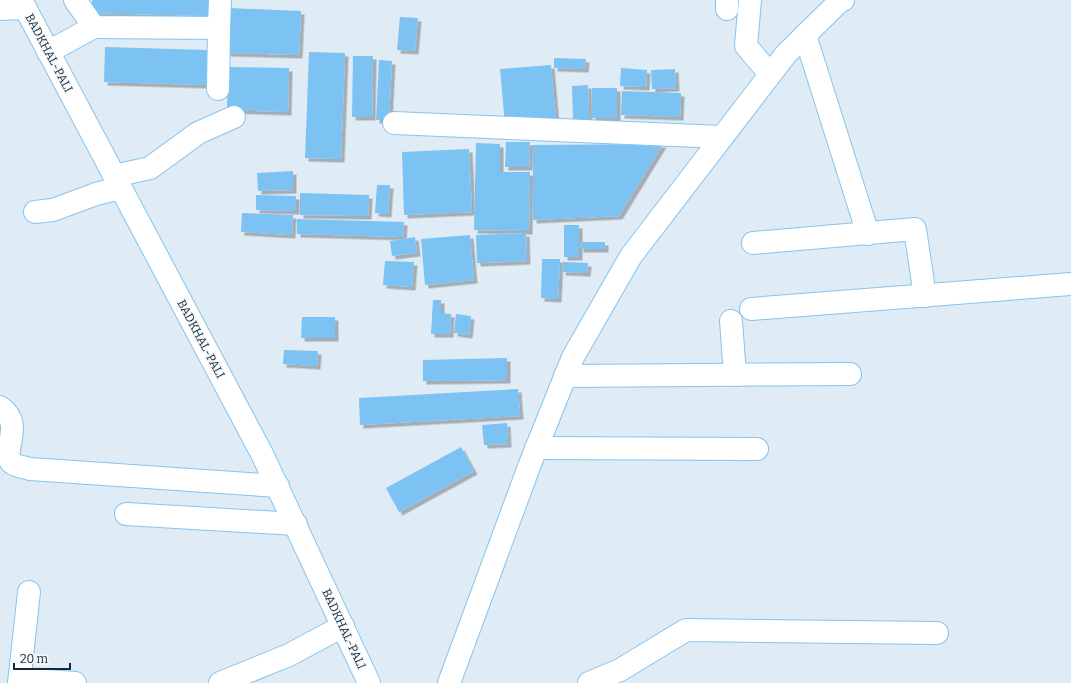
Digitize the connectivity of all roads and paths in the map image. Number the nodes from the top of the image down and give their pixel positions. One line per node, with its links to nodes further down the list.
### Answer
1 (75, 0): 7 (street)
2 (220, 0): 8 (street)
3 (750, 0): 11 (street)
4 (840, 1): 9 (street)
5 (23, 4): 6 (street); 10 (street, BADKHAL-PALI)
6 (0, 9)
7 (94, 27): 8 (street); 10 (street)
8 (219, 28): 12 (street)
9 (805, 35): 11 (street); 18 (street)
10 (48, 52): 16 (street, BADKHAL-PALI)
11 (770, 74): 15 (street)
12 (218, 89)
13 (234, 117): 16 (street)
14 (394, 123): 15 (street)
15 (722, 137): 26 (street)
16 (118, 182): 17 (street); 30 (street, BADKHAL-PALI)
17 (35, 212)
18 (868, 234): 19 (street); 21 (street)
19 (754, 243)
20 (1071, 284): 21 (street)
21 (925, 296): 22 (street)
22 (751, 309)
23 (731, 322): 25 (street)
24 (850, 374): 25 (street)
25 (735, 375): 26 (street)
26 (565, 376): 28 (street)
27 (0, 407): 30 (street)
28 (536, 448): 29 (street); 40 (street)
29 (757, 449)
30 (278, 486): 32 (street, BADKHAL-PALI)
31 (126, 514): 32 (street)
32 (296, 524): 34 (street, BADKHAL-PALI)
33 (29, 592): 36 (street)
34 (343, 626): 38 (street); 39 (street, BADKHAL-PALI)
35 (937, 633): 41 (street)
36 (19, 681): 37 (street)
37 (75, 683)
38 (220, 683)
39 (369, 683)
40 (449, 683)
41 (589, 683)

